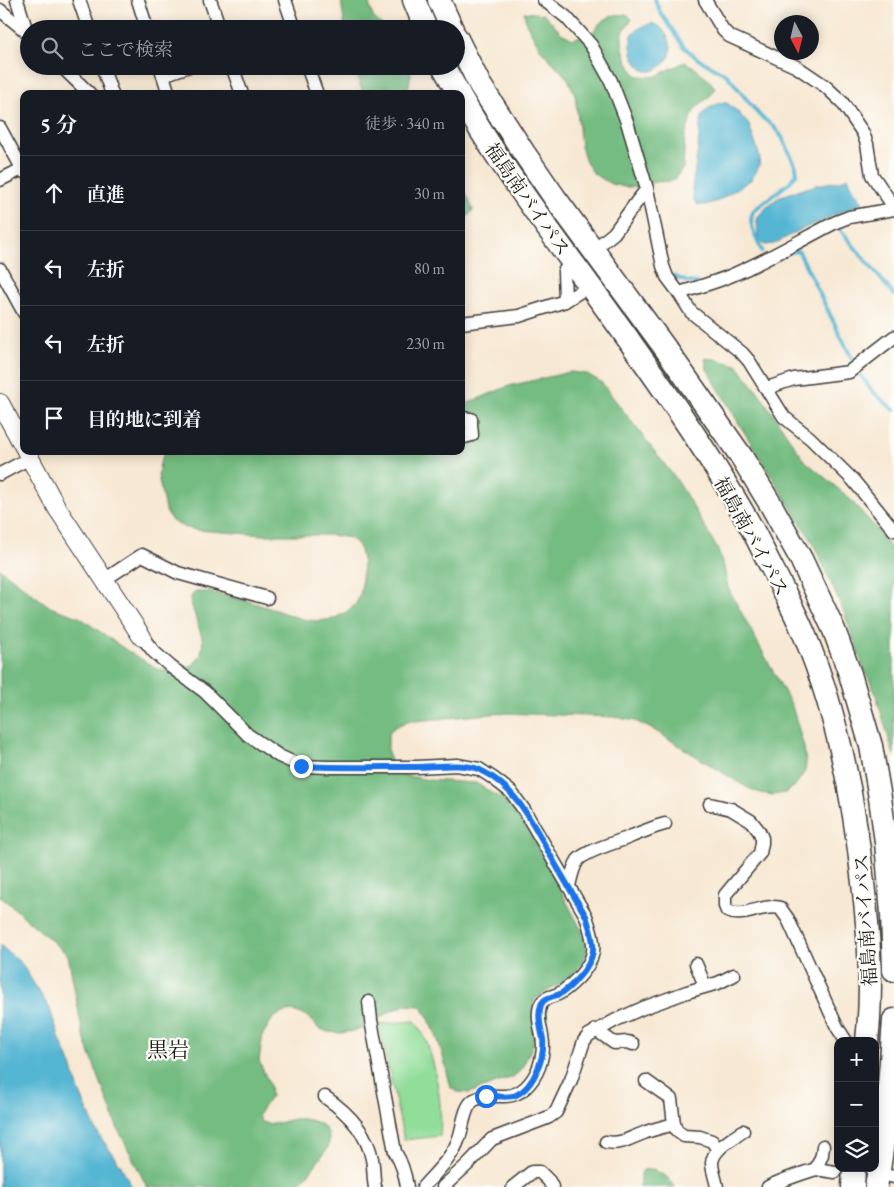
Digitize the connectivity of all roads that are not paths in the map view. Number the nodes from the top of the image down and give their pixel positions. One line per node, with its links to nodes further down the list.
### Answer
1 (17, 0): 11 (street)
2 (80, 0): 12 (street)
3 (138, 0): 13 (street)
4 (210, 0): 14 (street)
5 (285, 0): 15 (street)
6 (414, 0): 16 (highway)
7 (439, 0): 17 (highway)
8 (544, 0): 37 (street)
9 (705, 0): 38 (street)
10 (0, 10): 18 (street)
11 (24, 20)
12 (86, 20)
13 (145, 20)
14 (217, 20)
15 (292, 20)
16 (422, 20)
17 (448, 20)
18 (20, 26)
19 (465, 55): 39 (highway, 福島南バイパス)
20 (70, 75): 26 (street)
21 (105, 75): 27 (street)
22 (162, 75): 28 (street)
23 (235, 75): 29 (street)
24 (311, 75): 30 (street)
25 (448, 75): 31 (highway)
26 (86, 90)
27 (111, 90)
28 (165, 90)
29 (241, 90)
30 (316, 90)
31 (456, 90)
32 (465, 105): 40 (highway, 福島南バイパス)
33 (0, 128): 34 (street)
34 (20, 165)
35 (20, 171): 36 (street)
36 (0, 180)
37 (647, 189): 39 (street); 43 (street)
38 (894, 208): 43 (street)
39 (593, 250): 64 (highway, 福島南バイパス)
40 (574, 263): 42 (highway, 福島南バイパス); 44 (street)
41 (0, 268): 45 (street)
42 (589, 286): 44 (street); 71 (highway, 福島南バイパス)
43 (679, 293): 48 (street)
44 (565, 301): 46 (street)
45 (20, 306)
46 (465, 323)
47 (894, 337): 48 (street)
48 (767, 388): 56 (street)
49 (0, 403): 52 (street)
50 (465, 418): 51 (street)
51 (465, 437)
52 (20, 438)
53 (24, 455): 55 (street)
54 (30, 455): 57 (street)
55 (0, 474)
56 (894, 530)
57 (104, 580): 58 (street); 59 (street)
58 (267, 598)
59 (142, 637): 62 (street)
60 (710, 804): 70 (street)
61 (665, 824): 62 (street)
62 (569, 886): 86 (street)
63 (696, 964): 66 (street)
64 (894, 970)
65 (734, 975): 66 (street)
66 (705, 986): 69 (street)
67 (369, 1002): 85 (street)
68 (894, 1020): 83 (highway)
69 (596, 1030): 72 (street); 87 (street)
70 (843, 1037)
71 (868, 1037)
72 (633, 1044)
73 (646, 1081): 75 (street)
74 (325, 1097): 84 (street)
75 (674, 1124): 77 (street); 79 (street)
76 (743, 1131): 79 (street)
77 (606, 1142)
78 (823, 1146): 80 (street)
79 (718, 1150): 90 (street)
80 (816, 1169): 81 (street); 91 (street)
81 (834, 1170)
82 (846, 1172): 92 (highway)
83 (885, 1180)
84 (374, 1187)
85 (407, 1187)
86 (424, 1187)
87 (443, 1187)
88 (513, 1187): 89 (street)
89 (552, 1187)
90 (717, 1187)
91 (768, 1187)
92 (852, 1187)

